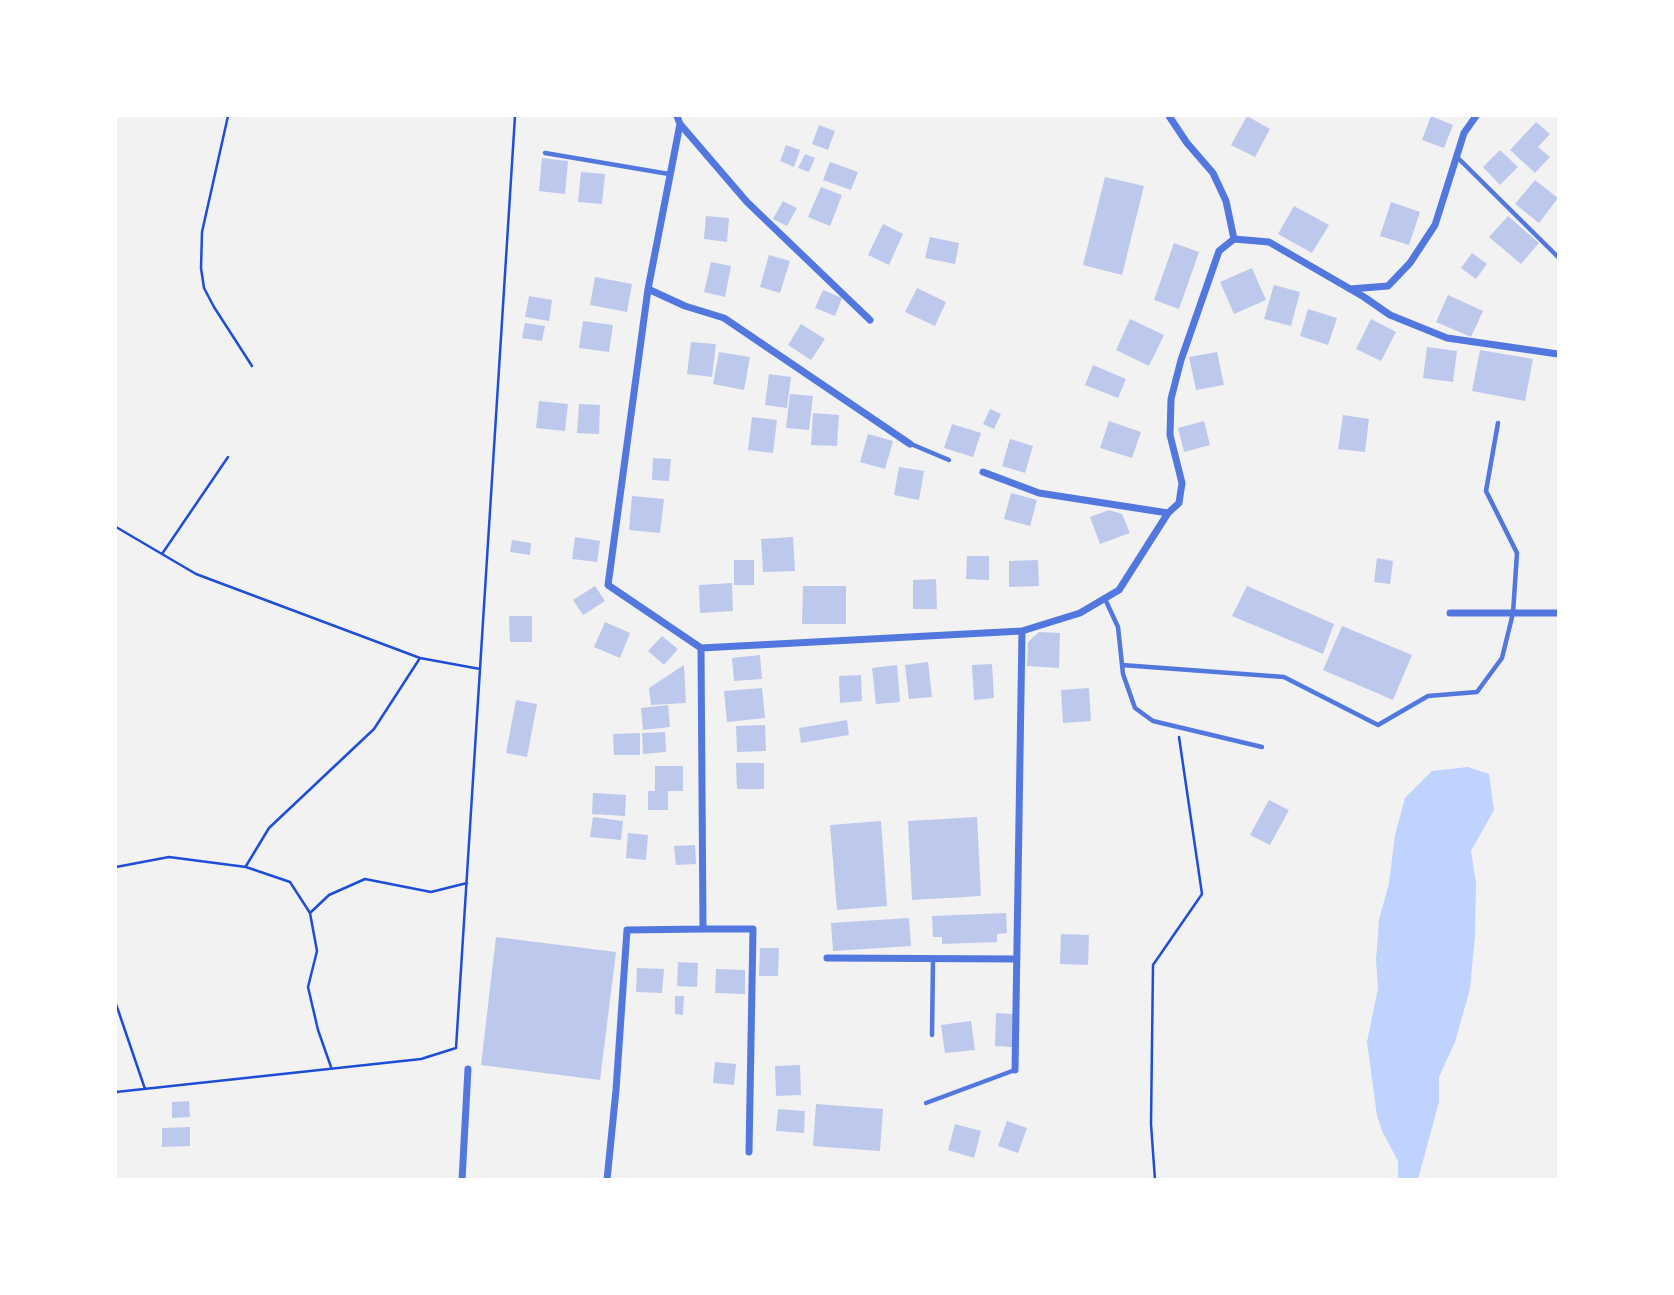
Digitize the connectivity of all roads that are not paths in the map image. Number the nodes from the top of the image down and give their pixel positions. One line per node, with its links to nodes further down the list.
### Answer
1 (677, 116): 4 (street)
2 (1169, 116): 8 (street)
3 (1476, 116): 6 (street)
4 (680, 124): 7 (street); 12 (street)
5 (545, 153): 7 (lane)
6 (1457, 157): 9 (lane); 11 (street)
7 (669, 174): 10 (street)
8 (1234, 239): 11 (street); 18 (street)
9 (1559, 257)
10 (648, 289): 15 (street); 24 (street)
11 (1350, 289): 13 (street)
12 (870, 320)
13 (1559, 354)
14 (1498, 423): 21 (lane)
15 (910, 444): 16 (lane)
16 (949, 460)
17 (983, 472): 18 (street)
18 (1168, 513): 19 (street)
19 (1105, 598): 23 (street); 25 (lane)
20 (1450, 612): 21 (street)
21 (1513, 613): 22 (street); 25 (lane)
22 (1559, 613)
23 (1022, 631): 24 (street); 30 (street)
24 (701, 648): 27 (street)
25 (1122, 665): 26 (lane)
26 (1262, 747)
27 (703, 929): 35 (street); 37 (street)
28 (827, 958): 29 (street)
29 (933, 959): 30 (street); 31 (lane)
30 (1017, 959): 33 (street)
31 (932, 1035)
32 (468, 1069): 36 (street)
33 (1015, 1070): 34 (lane)
34 (926, 1103)
35 (749, 1152)
36 (462, 1180)
37 (607, 1180)

